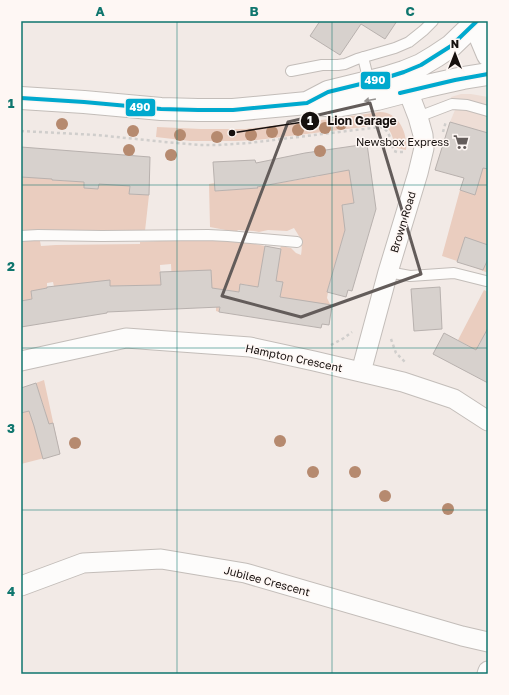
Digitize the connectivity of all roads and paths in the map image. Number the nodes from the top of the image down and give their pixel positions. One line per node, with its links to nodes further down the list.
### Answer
1 (433, 21): 4 (lane)
2 (477, 21): 3 (main road); 8 (main road)
3 (488, 55)
4 (363, 57): 5 (lane); 7 (lane)
5 (291, 71)
6 (488, 74): 8 (main road)
7 (369, 82): 8 (main road); 10 (main road)
8 (405, 82): 10 (main road, one-way to 10); 12 (street, Brown Road)
9 (21, 98): 10 (main road)
10 (307, 103)
11 (488, 110): 12 (lane)
12 (418, 117): 17 (street, Brown Road)
13 (21, 131): 14 (path)
14 (408, 153)
15 (21, 236): 16 (lane)
16 (297, 242)
17 (388, 272): 18 (lane); 22 (street, Brown Road)
18 (486, 281)
19 (355, 329): 20 (path)
20 (326, 346)
21 (21, 361): 22 (street, Hampton Crescent)
22 (361, 372): 23 (street, Hampton Crescent)
23 (488, 420)
24 (21, 586): 25 (street, Jubilee Crescent)
25 (488, 642)
26 (488, 671): 27 (street)
27 (487, 674)

